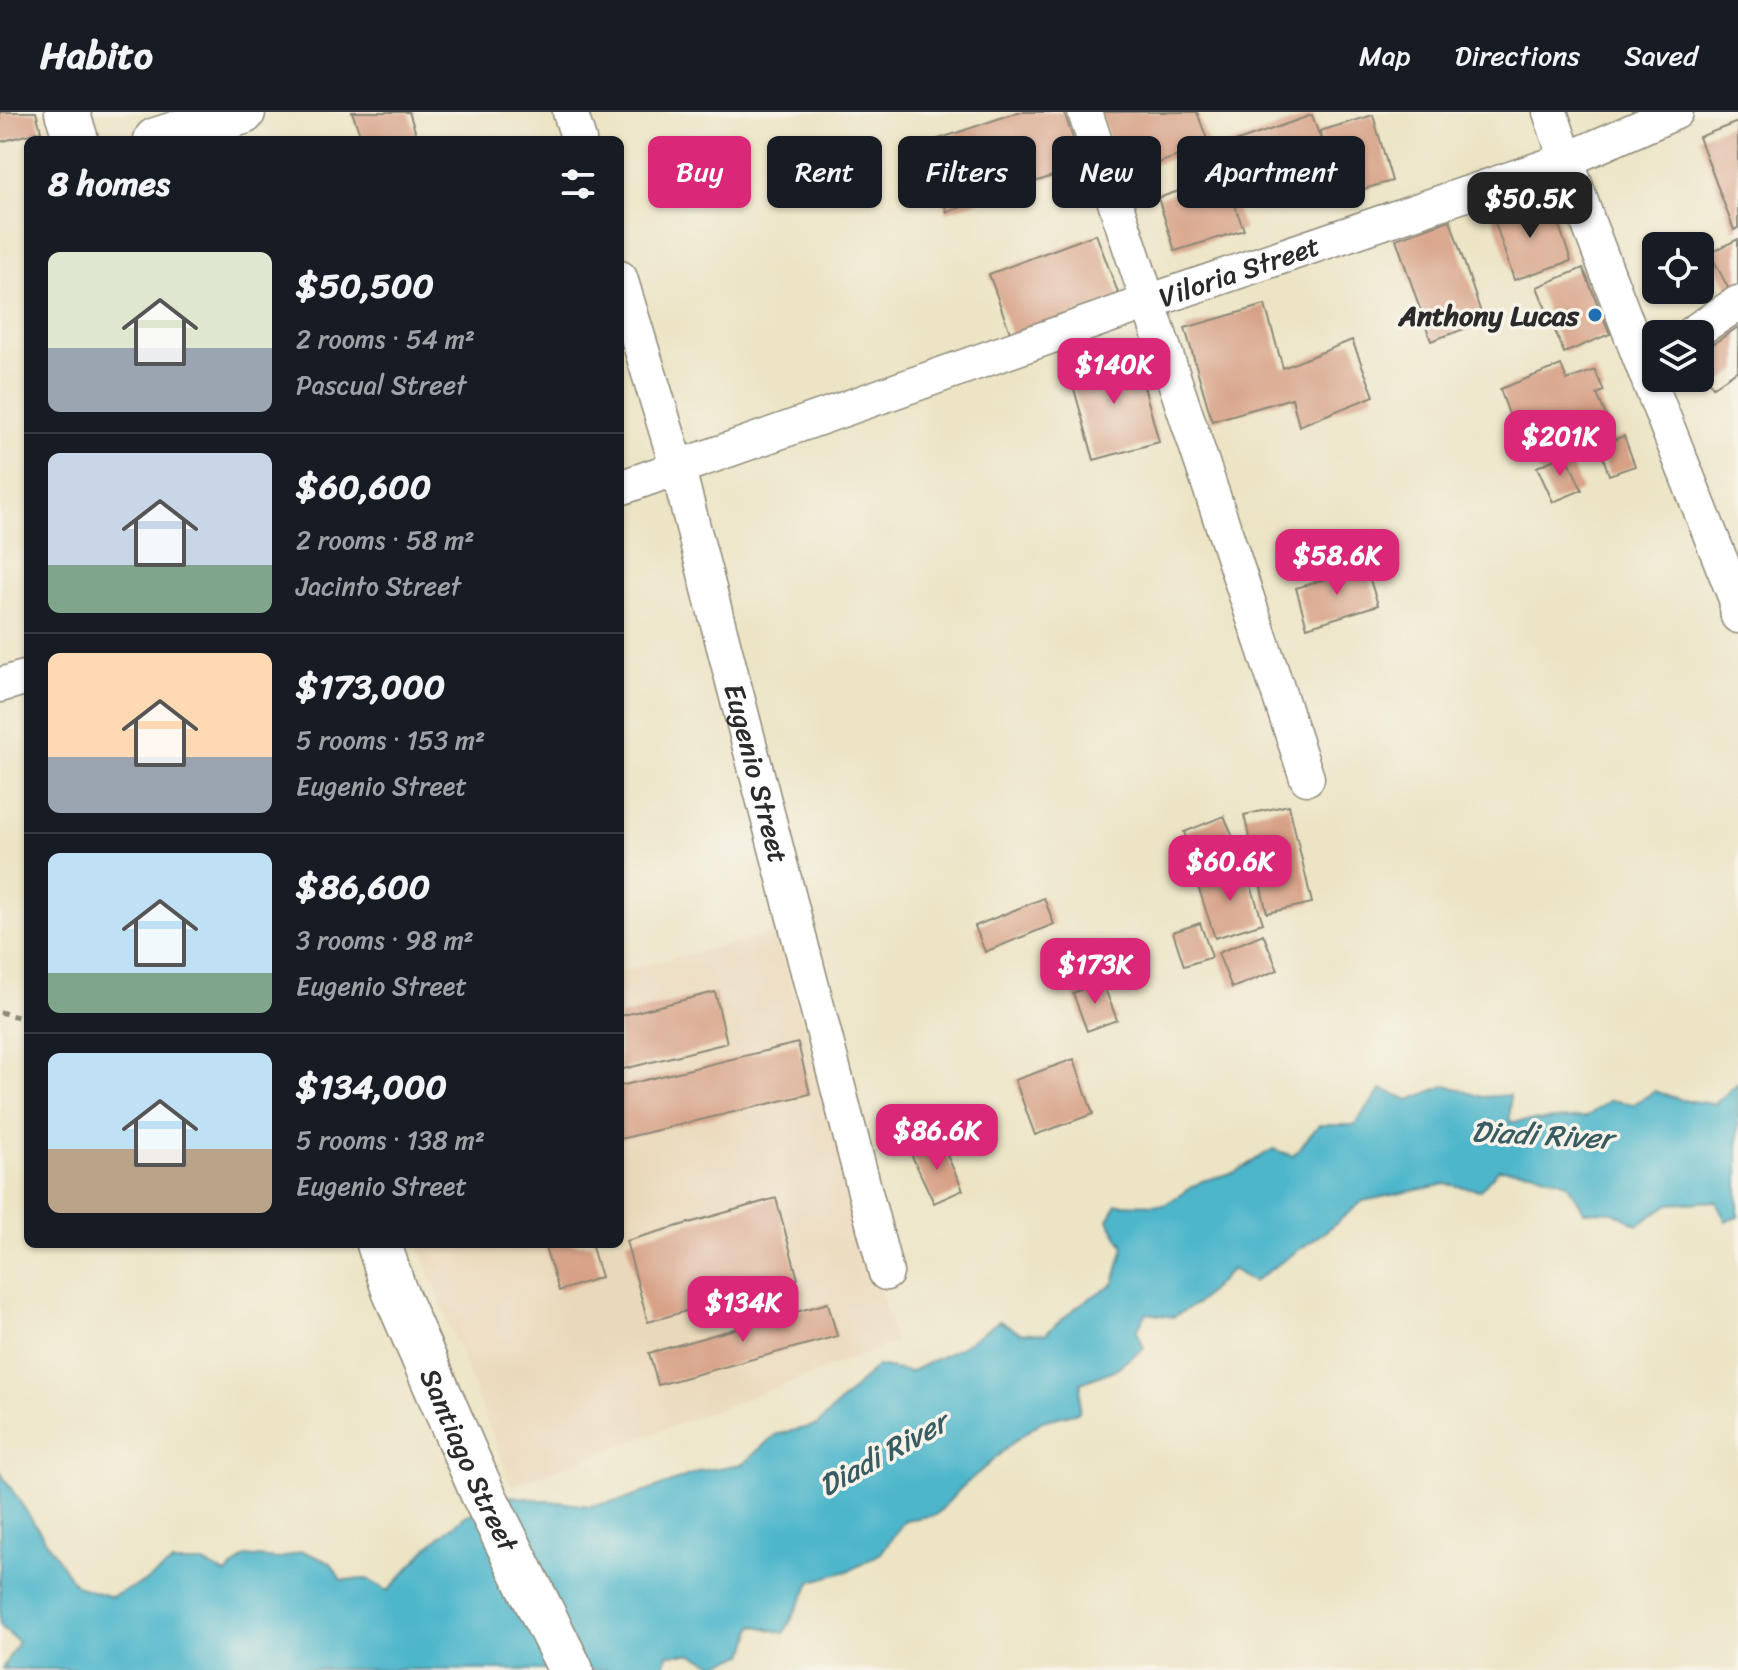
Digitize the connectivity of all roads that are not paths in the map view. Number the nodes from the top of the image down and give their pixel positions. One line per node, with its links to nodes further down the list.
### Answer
1 (67, 112): 7 (main road)
2 (243, 112): 8 (main road)
3 (570, 112): 9 (street)
4 (1085, 112): 12 (street)
5 (1550, 112): 10 (street)
6 (1676, 112): 10 (street, Viloria Street)
7 (75, 136)
8 (168, 136)
9 (578, 136)
10 (1566, 160): 12 (street, Viloria Street); 15 (street)
11 (624, 291): 17 (street, Eugenio Street)
12 (1148, 302): 17 (street, Viloria Street); 22 (street)
13 (1738, 303): 14 (street)
14 (1712, 320)
15 (1642, 345)
16 (1660, 392): 19 (street)
17 (678, 469): 18 (street, Viloria Street); 24 (street, Eugenio Street)
18 (624, 487)
19 (1737, 604)
20 (24, 678): 21 (street)
21 (0, 685)
22 (1307, 778)
23 (380, 1248): 25 (main road, Santiago Street)
24 (886, 1273)
25 (571, 1670)

